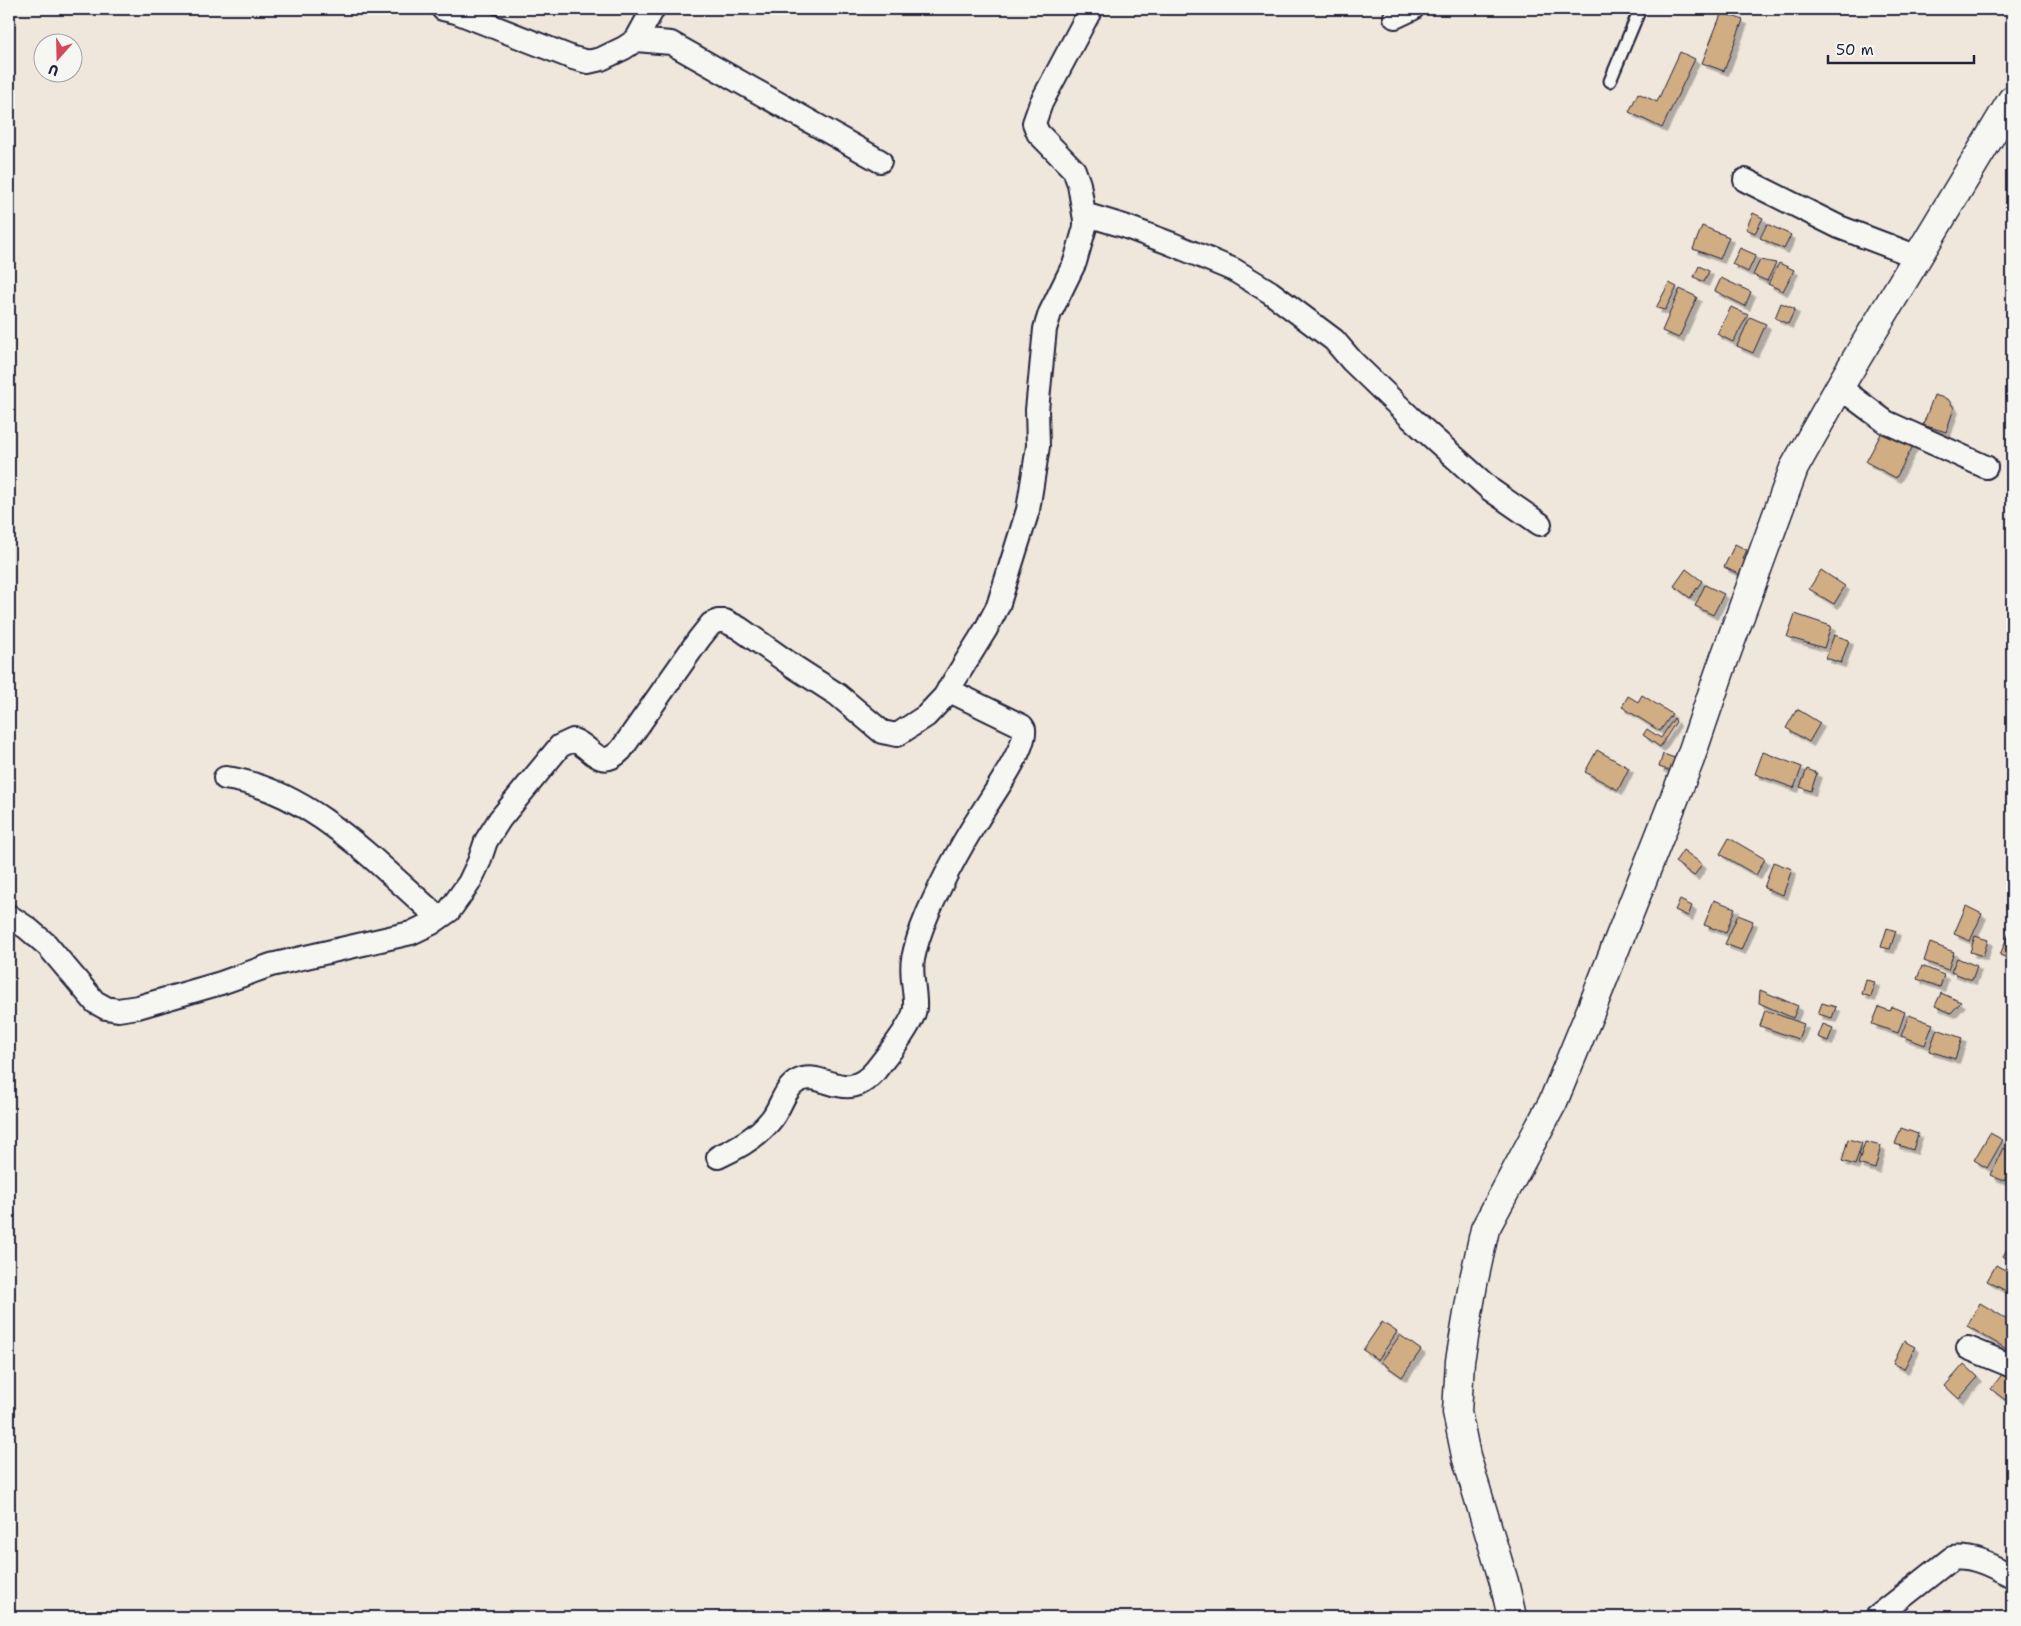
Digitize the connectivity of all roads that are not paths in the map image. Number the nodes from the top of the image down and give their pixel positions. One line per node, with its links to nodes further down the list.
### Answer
1 (443, 9): 5 (street)
2 (653, 9): 5 (street)
3 (1091, 9): 10 (street)
4 (1640, 9): 6 (lane)
5 (636, 40): 8 (street)
6 (1610, 81)
7 (2012, 100): 11 (street)
8 (880, 160)
9 (1745, 180): 11 (street)
10 (1084, 214): 14 (street); 15 (street)
11 (1918, 257): 12 (street)
12 (1839, 387): 13 (street); 23 (street)
13 (1986, 467)
14 (1540, 524)
15 (948, 690): 18 (street); 19 (street)
16 (225, 778): 18 (street)
17 (9, 916): 18 (street)
18 (439, 918)
19 (718, 1157)
20 (1968, 1348): 21 (street)
21 (2012, 1366)
22 (2012, 1576): 24 (street)
23 (1512, 1617)
24 (1877, 1617)

